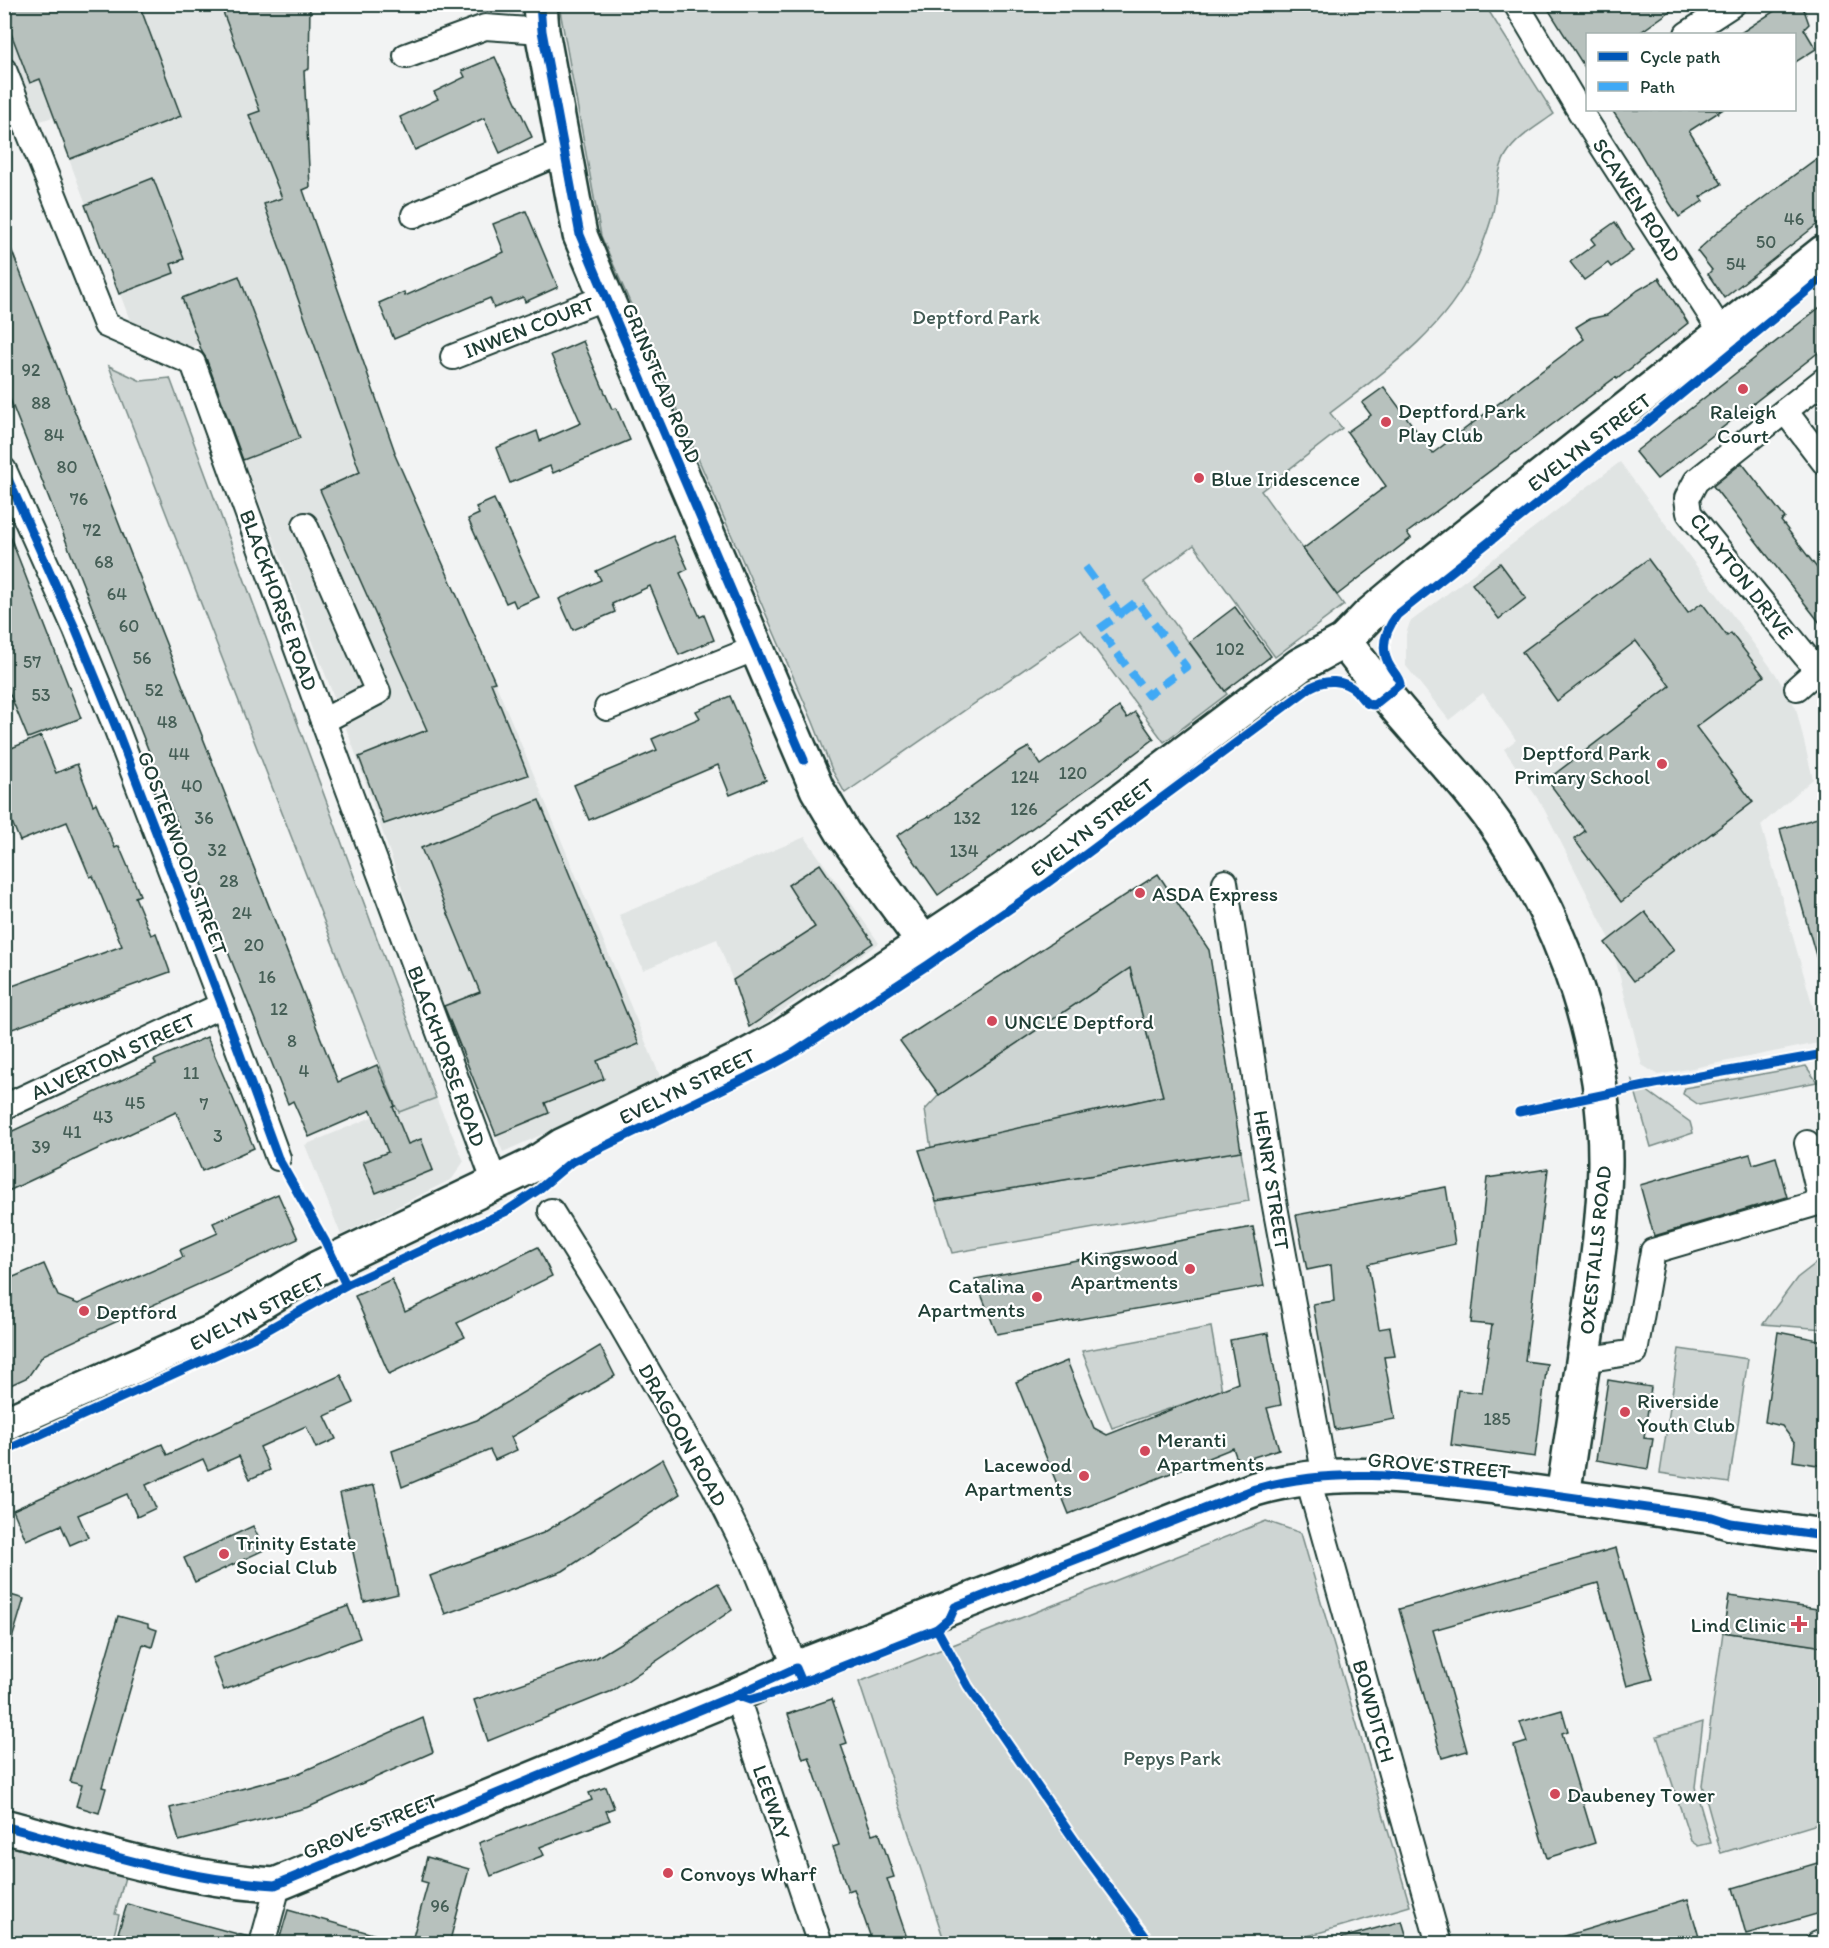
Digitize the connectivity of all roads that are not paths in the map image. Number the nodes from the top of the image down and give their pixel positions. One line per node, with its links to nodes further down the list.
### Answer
1 (1516, 4): 7 (street, SCAWEN ROAD)
2 (1733, 4): 4 (street)
3 (541, 18): 5 (street); 9 (main road, GRINSTEAD ROAD)
4 (1689, 33)
5 (406, 56)
6 (4, 70): 25 (street, BLACKHORSE ROAD)
7 (1582, 102)
8 (1587, 111): 13 (street, SCAWEN ROAD)
9 (564, 152): 10 (street); 12 (main road, GRINSTEAD ROAD)
10 (414, 215)
11 (1824, 252): 13 (main road, EVELYN STREET)
12 (606, 297): 14 (street, INWEN COURT); 21 (main road, GRINSTEAD ROAD)
13 (1722, 333): 20 (main road, EVELYN STREET)
14 (453, 357)
15 (1824, 380): 16 (street, CLAYTON DRIVE)
16 (1785, 411): 17 (street); 22 (street, CLAYTON DRIVE)
17 (1824, 462)
18 (4, 470): 28 (street, GOSTERWOOD STREET)
19 (305, 525): 25 (street)
20 (1344, 641): 27 (main road, EVELYN STREET); 34 (main road, OXESTALLS ROAD)
21 (756, 648): 24 (street); 27 (main road, GRINSTEAD ROAD)
22 (1821, 667): 23 (street)
23 (1797, 688)
24 (607, 708)
25 (323, 721): 32 (street, BLACKHORSE ROAD)
26 (1224, 882): 36 (street, HENRY STREET)
27 (924, 943): 32 (main road, EVELYN STREET)
28 (222, 1005): 29 (street, ALVERTON STREET); 31 (street, GOSTERWOOD STREET)
29 (4, 1107)
30 (1807, 1143): 34 (street, OXESTALLS ROAD)
31 (278, 1158)
32 (495, 1183): 35 (main road, EVELYN STREET)
33 (551, 1211): 39 (street, DRAGOON ROAD)
34 (1583, 1360): 37 (main road, OXESTALLS ROAD)
35 (4, 1424)
36 (1316, 1478): 37 (main road, GROVE STREET); 39 (main road, GROVE STREET); 46 (street, BOWDITCH)
37 (1563, 1496): 38 (main road, GROVE STREET)
38 (1824, 1536)
39 (796, 1668): 40 (main road, GROVE STREET)
40 (736, 1695): 42 (main road, GROVE STREET); 45 (street, LEEWAY)
41 (4, 1826): 42 (main road, GROVE STREET)
42 (275, 1885): 44 (street)
43 (1824, 1942): 47 (street)
44 (262, 1944)
45 (820, 1944)
46 (1439, 1944)
47 (1818, 1944)

